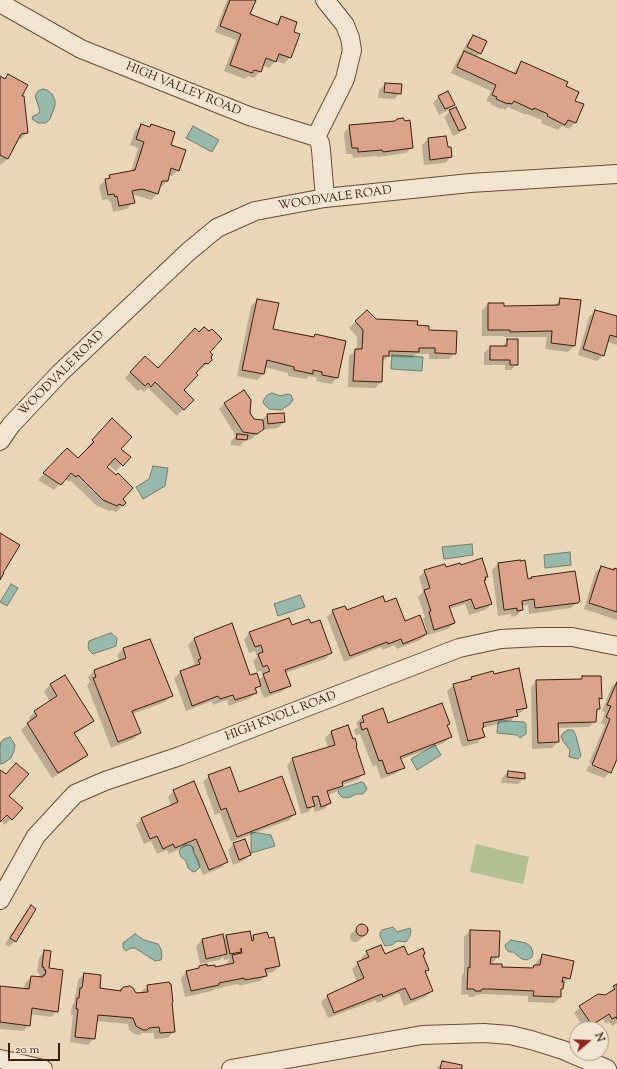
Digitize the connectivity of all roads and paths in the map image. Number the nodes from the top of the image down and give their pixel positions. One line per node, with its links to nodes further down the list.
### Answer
1 (325, 0): 3 (street)
2 (0, 3): 3 (street, HIGH VALLEY ROAD)
3 (316, 137): 5 (street)
4 (617, 174): 5 (street, WOODVALE ROAD)
5 (325, 198): 6 (street, WOODVALE ROAD)
6 (0, 441)
7 (617, 646): 8 (street, HIGH KNOLL ROAD)
8 (0, 900)
9 (0, 1059): 10 (street)
10 (43, 1069)
11 (231, 1069): 12 (street)
12 (607, 1069)

